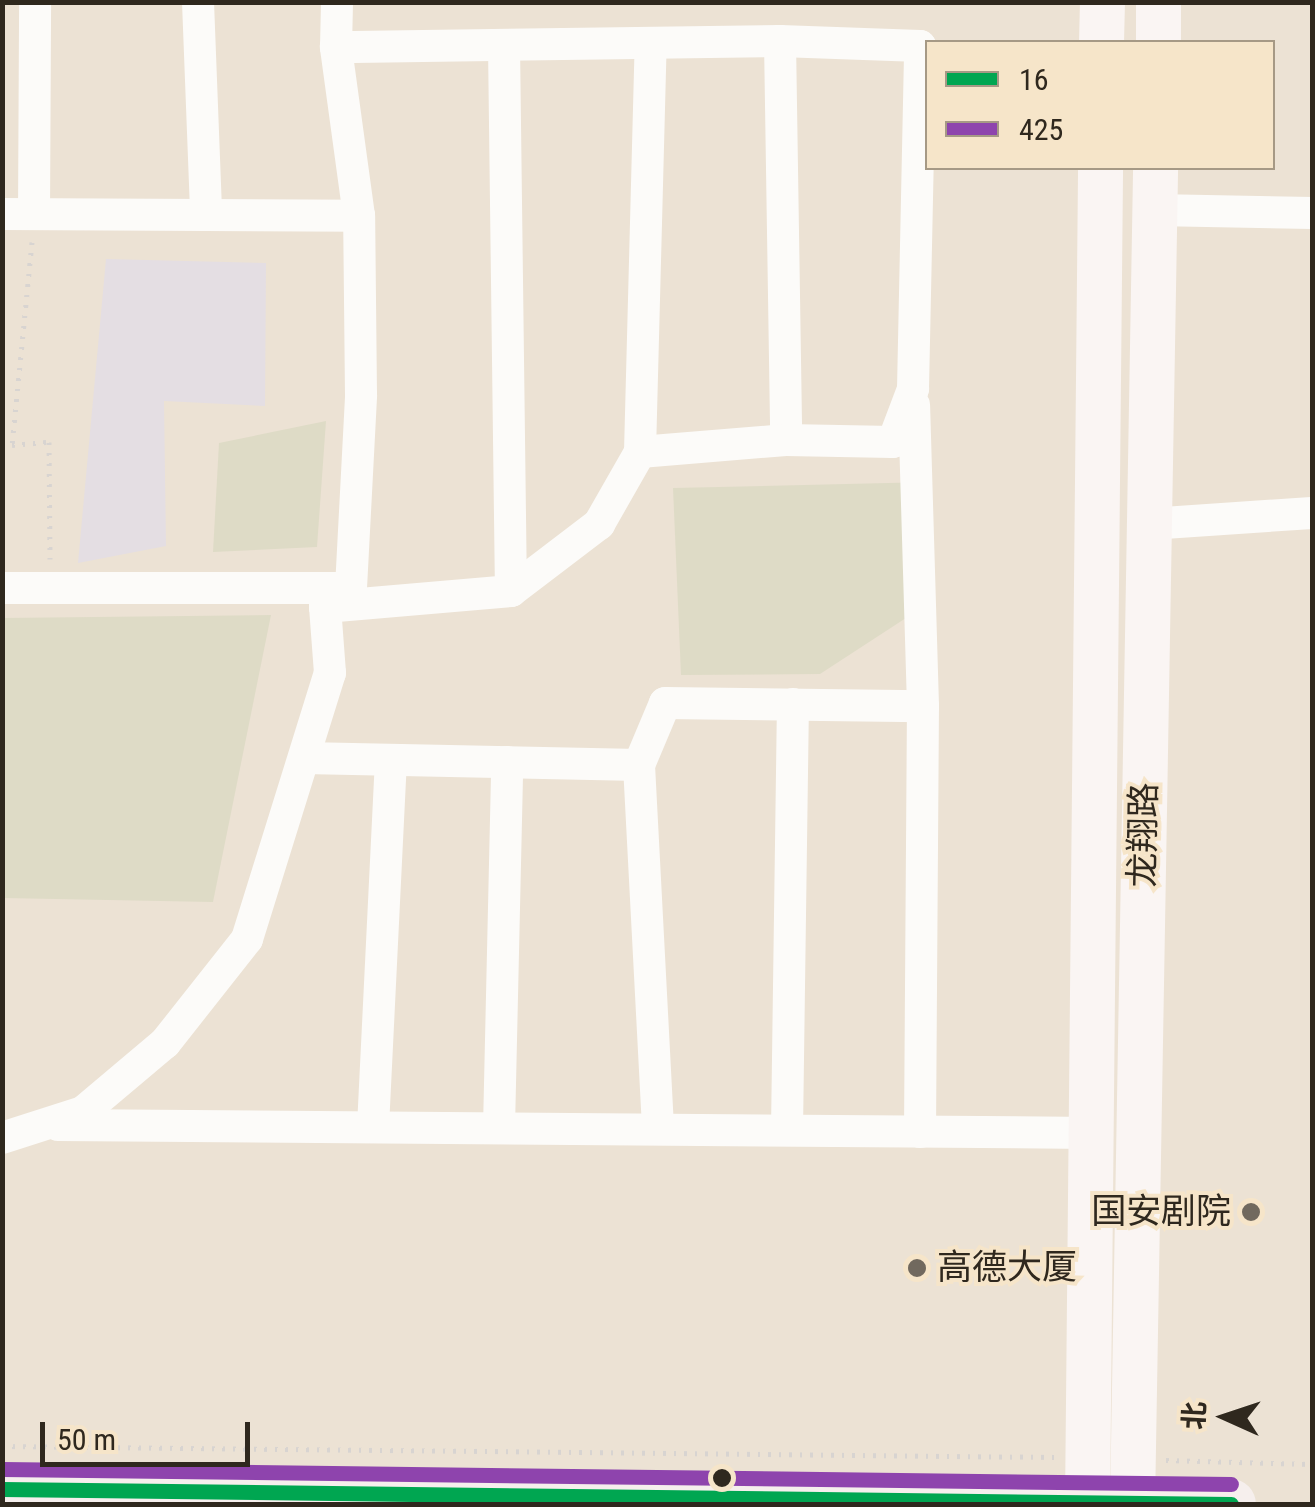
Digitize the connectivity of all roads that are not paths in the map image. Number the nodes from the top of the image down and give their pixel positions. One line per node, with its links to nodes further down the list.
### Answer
1 (35, 2): 16 (street)
2 (198, 2): 17 (street)
3 (337, 2): 12 (street)
4 (1102, 2): 6 (street)
5 (1158, 2): 7 (street)
6 (1101, 40)
7 (1158, 40)
8 (780, 41): 9 (street); 11 (street); 20 (street)
9 (651, 43): 10 (street); 21 (street)
10 (504, 45): 12 (street); 25 (street)
11 (924, 46): 19 (street)
12 (336, 48): 18 (street)
13 (1100, 170): 39 (street, 龙翔路)
14 (1155, 188): 15 (street); 23 (street, 龙翔路)
15 (1312, 213)
16 (18, 214): 17 (street)
17 (206, 215): 18 (street)
18 (360, 216): 26 (street)
19 (913, 390): 20 (street); 28 (street)
20 (786, 440): 21 (street)
21 (640, 452): 25 (street)
22 (1312, 513): 23 (street)
23 (1149, 524): 41 (street, 龙翔路)
24 (2, 588): 26 (street)
25 (511, 590): 26 (street)
26 (338, 598): 29 (street)
27 (793, 704): 28 (street); 32 (street); 37 (street)
28 (922, 706): 38 (street)
29 (304, 758): 30 (street); 33 (street)
30 (392, 760): 31 (street); 34 (street)
31 (507, 762): 32 (street); 35 (street)
32 (639, 764): 36 (street)
33 (44, 1125): 34 (street); 40 (street)
34 (373, 1127): 35 (street)
35 (499, 1128): 36 (street)
36 (658, 1129): 37 (street)
37 (787, 1130): 38 (street)
38 (920, 1132): 39 (street)
39 (1093, 1133): 41 (street, 龙翔路)
40 (2, 1138)
41 (1110, 1488): 42 (main road); 43 (main road)
42 (2, 1489)
43 (1231, 1504)

